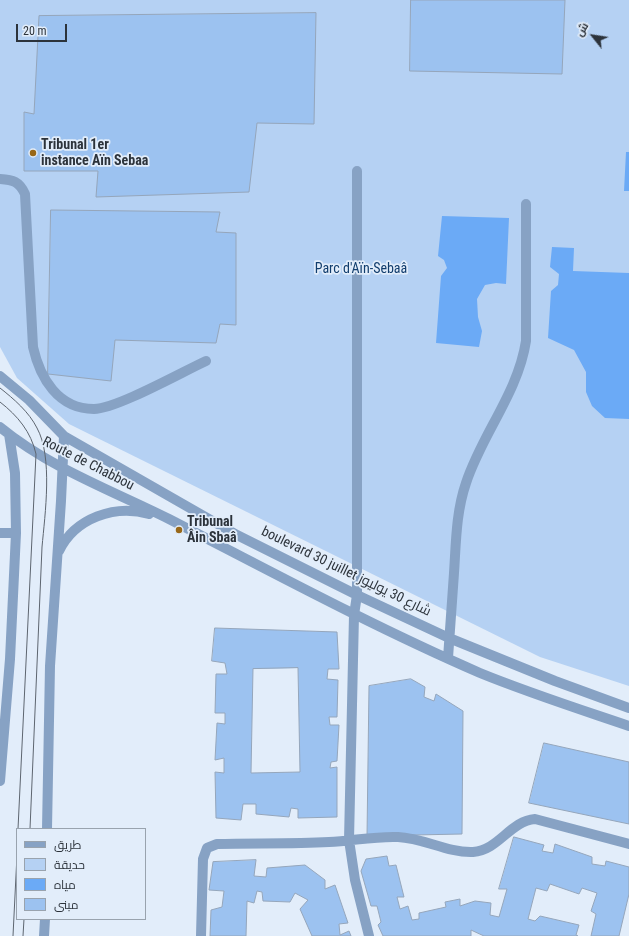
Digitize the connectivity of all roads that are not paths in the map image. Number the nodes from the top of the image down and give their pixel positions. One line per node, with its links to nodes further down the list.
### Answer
1 (357, 171): 14 (street)
2 (0, 179): 4 (street)
3 (526, 204): 16 (street)
4 (206, 361)
5 (0, 376): 8 (street, Route de Chabbou)
6 (0, 426): 7 (street, Route de Chabbou)
7 (9, 434): 9 (street, Route de Chabbou); 12 (street)
8 (64, 436): 9 (street); 14 (street, boulevard 30 juillet شارع 30 يوليوز)
9 (63, 467): 10 (street, Route de Chabbou); 13 (street)
10 (168, 519): 13 (street); 15 (street)
11 (0, 533): 12 (street)
12 (16, 533): 20 (street)
13 (57, 554): 22 (street)
14 (357, 595): 15 (street); 16 (street, boulevard 30 juillet شارع 30 يوليوز)
15 (354, 615): 17 (street); 23 (street)
16 (450, 638): 17 (street); 18 (street, boulevard 30 juillet شارع 30 يوليوز)
17 (448, 658): 19 (street)
18 (629, 708)
19 (629, 726)
20 (0, 770): 21 (street)
21 (0, 781)
22 (47, 828)
23 (349, 840): 24 (street); 27 (street); 28 (street)
24 (629, 844)
25 (45, 920): 26 (street)
26 (44, 936)
27 (201, 936)
28 (369, 936)

